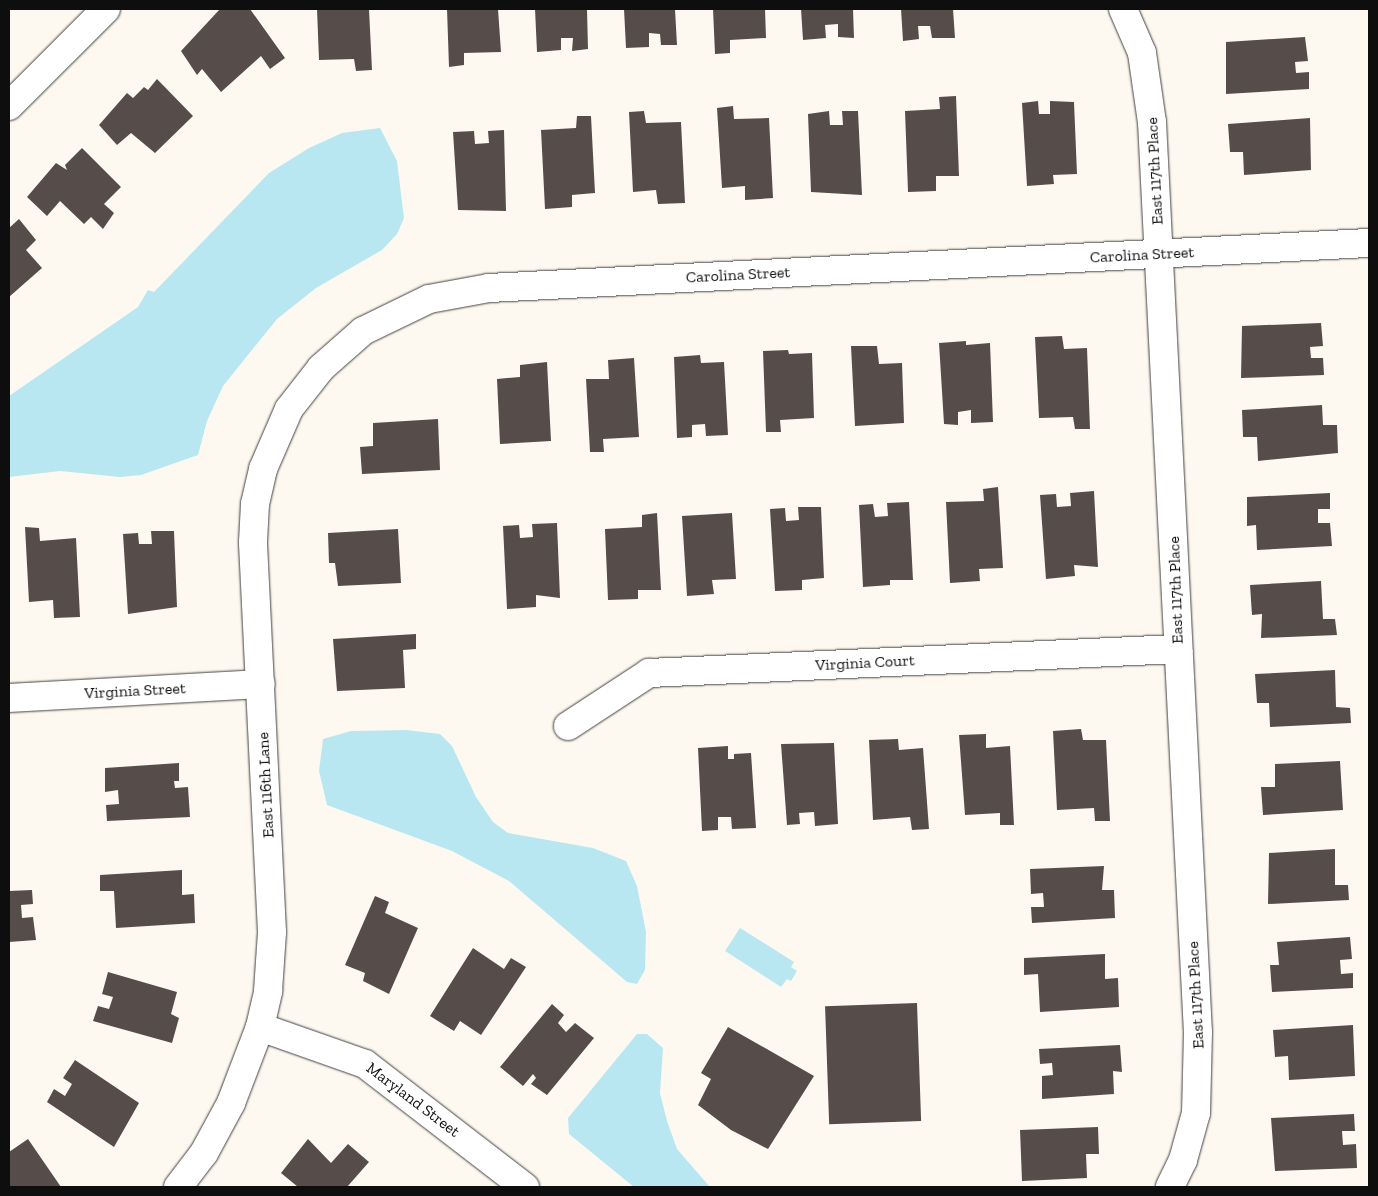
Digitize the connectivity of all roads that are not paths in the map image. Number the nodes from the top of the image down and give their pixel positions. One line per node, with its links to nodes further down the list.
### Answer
1 (106, 9): 3 (street)
2 (1126, 15): 5 (street, East 117th Place)
3 (9, 106)
4 (1369, 243): 5 (street, Carolina Street)
5 (1159, 253): 6 (street, Carolina Street); 7 (street, East 117th Place)
6 (253, 542): 8 (street, East 116th Lane)
7 (1178, 649): 10 (street, Virginia Court); 14 (street, East 117th Place)
8 (261, 684): 9 (street, Virginia Street); 11 (street, East 116th Lane)
9 (9, 698)
10 (568, 726)
11 (260, 1027): 12 (street); 13 (street, Maryland Street)
12 (178, 1187)
13 (525, 1187)
14 (1170, 1187)

